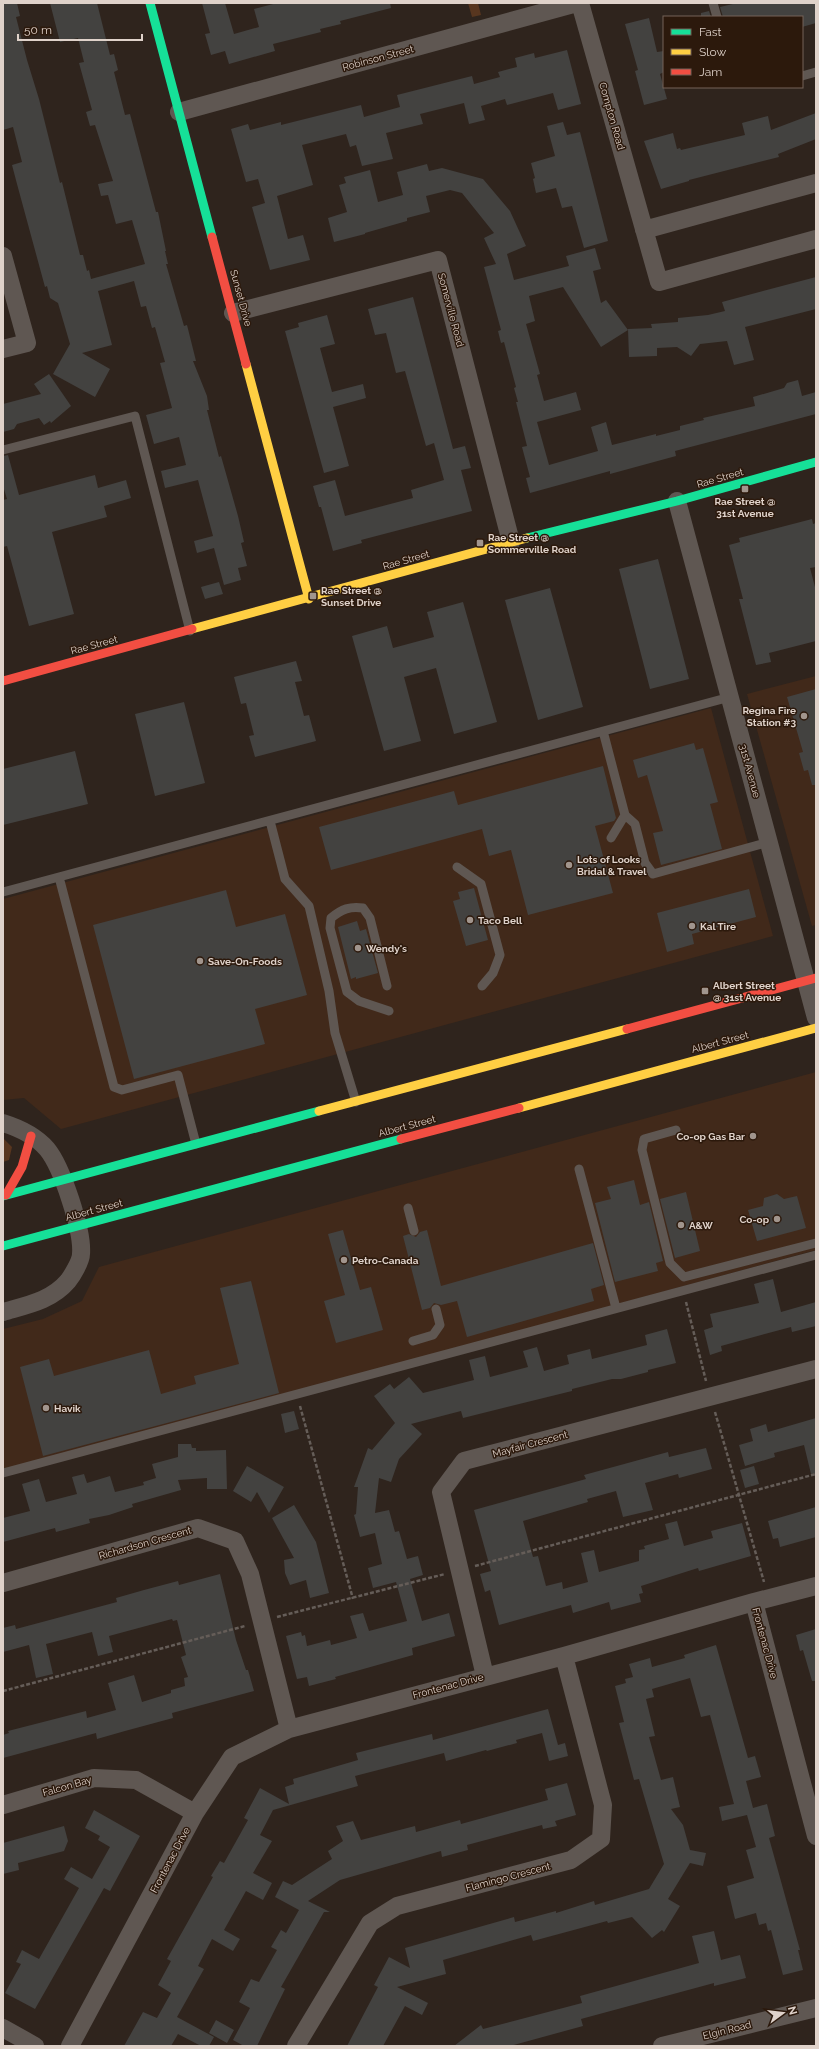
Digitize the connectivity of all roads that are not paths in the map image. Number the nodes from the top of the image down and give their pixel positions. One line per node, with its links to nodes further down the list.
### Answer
1 (150, 3): 8 (main road, Sunset Drive)
2 (577, 3): 8 (street, Robinson Street)
3 (580, 3): 10 (street, Compton Road)
4 (713, 3): 5 (lane)
5 (717, 16)
6 (816, 72): 7 (lane)
7 (803, 76)
8 (179, 112): 13 (main road, Sunset Drive)
9 (816, 183): 10 (street)
10 (644, 230): 11 (street, Compton Road)
11 (816, 239)
12 (3, 256): 14 (street)
13 (233, 313): 18 (street, Somerville Road); 19 (main road, Sunset Drive)
14 (3, 349)
15 (3, 450): 20 (lane)
16 (816, 462): 17 (main road, Rae Street)
17 (677, 501): 18 (main road, Rae Street); 22 (street, 31st Avenue)
18 (511, 542): 19 (main road, Rae Street)
19 (309, 599): 20 (main road, Rae Street)
20 (190, 631): 21 (main road, Rae Street)
21 (3, 681)
22 (730, 697): 23 (lane); 27 (street, 31st Avenue)
23 (603, 731): 24 (lane); 25 (lane)
24 (625, 816): 26 (lane); 27 (lane)
25 (270, 821): 29 (lane); 37 (lane)
26 (611, 838)
27 (769, 842): 31 (street, 31st Avenue)
28 (457, 867): 33 (lane)
29 (59, 877): 30 (lane); 41 (lane)
30 (3, 892)
31 (811, 979): 35 (street, 31st Avenue); 37 (main road)
32 (387, 986): 34 (lane)
33 (482, 986)
34 (389, 1011)
35 (816, 1018)
36 (816, 1028): 46 (main road, Albert Street)
37 (356, 1102): 41 (main road)
38 (3, 1123): 40 (street)
39 (676, 1130): 51 (lane)
40 (31, 1136): 43 (street); 44 (main road)
41 (196, 1144): 43 (main road)
42 (579, 1169): 53 (lane)
43 (65, 1180): 44 (main road); 46 (street)
44 (5, 1195)
45 (408, 1208): 47 (lane)
46 (78, 1226): 50 (main road, Albert Street); 55 (street)
47 (414, 1231)
48 (816, 1238): 51 (lane)
49 (816, 1243): 51 (lane)
50 (3, 1246)
51 (794, 1248)
52 (816, 1255): 53 (lane)
53 (616, 1308): 58 (lane)
54 (436, 1309): 56 (lane)
55 (3, 1312)
56 (413, 1341)
57 (816, 1369): 63 (street, Mayfair Crescent)
58 (3, 1473)
59 (3, 1583): 64 (street, Richardson Crescent)
60 (816, 1586): 61 (street)
61 (761, 1600): 62 (street, Frontenac Drive); 65 (street, Frontenac Drive)
62 (564, 1656): 63 (street, Frontenac Drive); 73 (street, Flamingo Crescent)
63 (485, 1676): 64 (street, Frontenac Drive)
64 (289, 1729): 67 (street, Frontenac Drive)
65 (811, 1799): 68 (street, Frontenac Drive)
66 (3, 1805): 67 (street, Falcon Bay)
67 (195, 1813): 72 (street, Frontenac Drive)
68 (816, 1836)
69 (816, 2008): 74 (street, Elgin Road)
70 (3, 2028): 71 (street)
71 (35, 2046)
72 (70, 2046)
73 (296, 2046)
74 (662, 2046)

